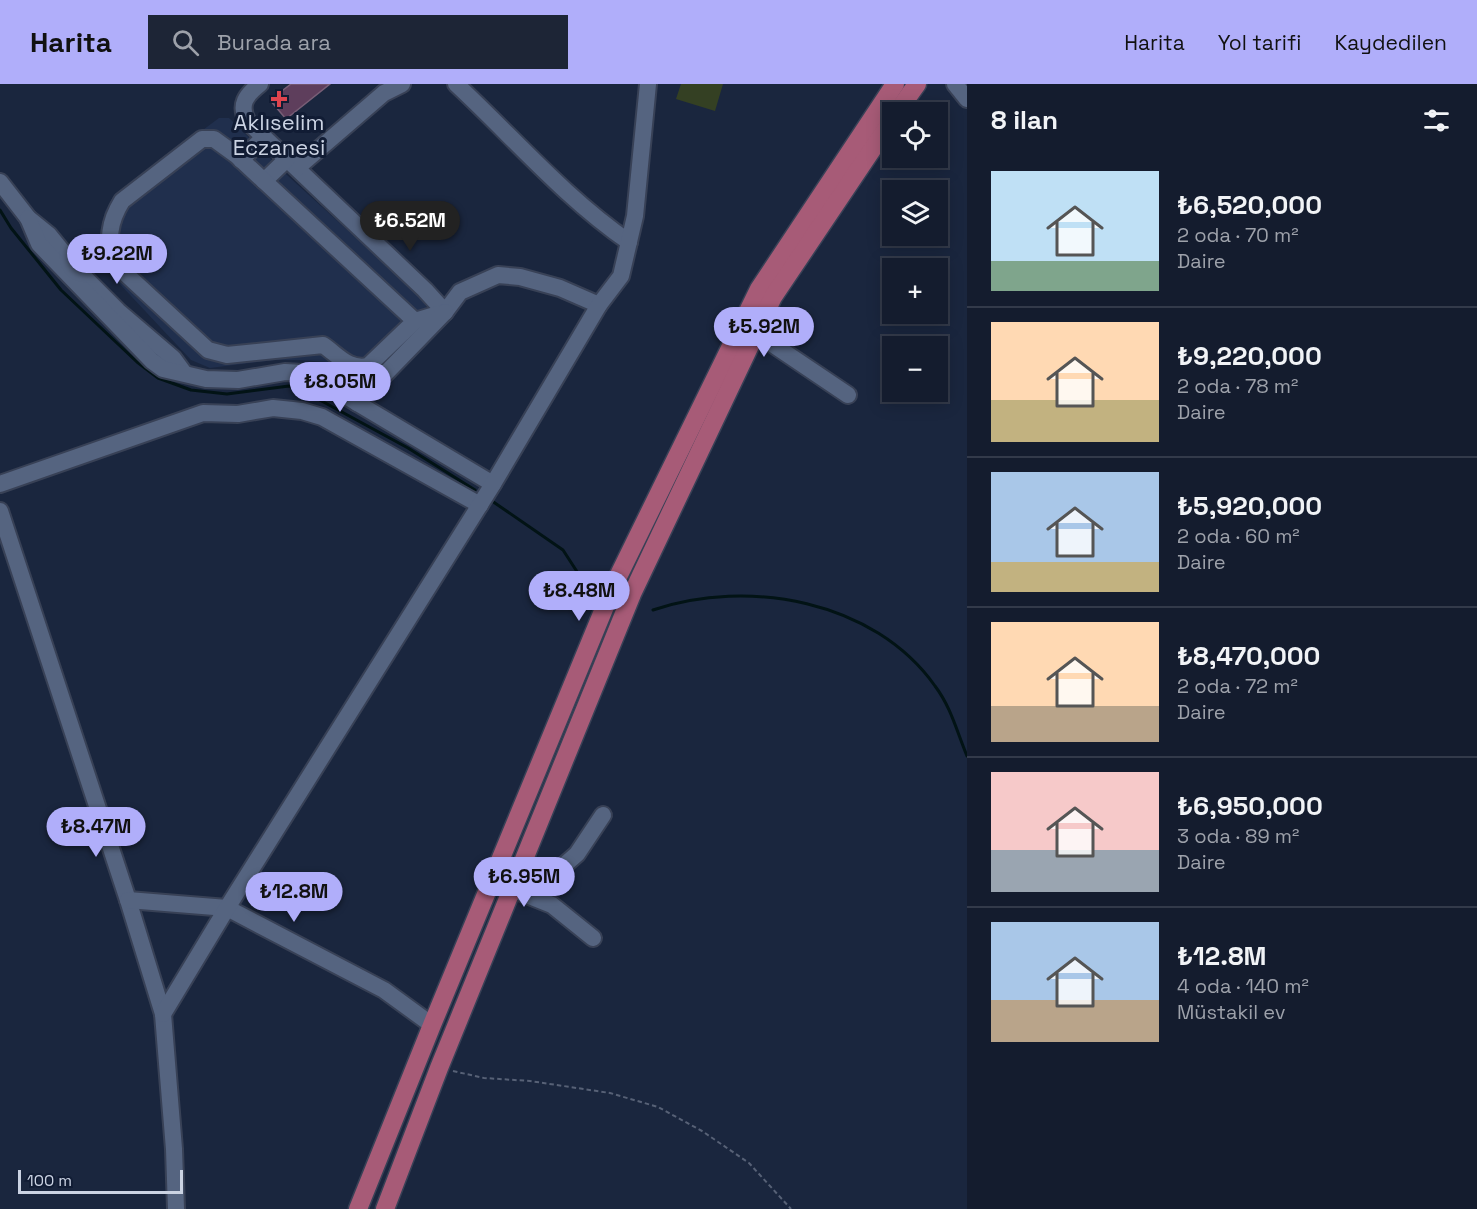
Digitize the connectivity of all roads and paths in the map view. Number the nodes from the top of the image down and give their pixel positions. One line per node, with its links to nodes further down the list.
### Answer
1 (260, 84): 11 (street)
2 (402, 84): 13 (street)
3 (456, 84): 16 (street)
4 (648, 84): 16 (street)
5 (896, 84): 34 (main road)
6 (917, 84): 9 (main road)
7 (955, 84): 8 (street)
8 (967, 99)
9 (904, 102)
10 (882, 135): 20 (main road)
11 (264, 137): 12 (street); 13 (street)
12 (241, 160): 14 (street); 19 (street)
13 (292, 163): 14 (street); 18 (street)
14 (264, 181): 19 (street)
15 (0, 182): 22 (street)
16 (629, 242): 17 (street)
17 (599, 305): 18 (street); 24 (street)
18 (445, 312): 19 (street); 22 (street)
19 (415, 321)
20 (756, 333): 21 (street); 28 (main road)
21 (848, 395)
22 (357, 403): 24 (street)
23 (0, 484): 25 (street)
24 (493, 484): 25 (street)
25 (480, 505): 31 (street)
26 (0, 511): 30 (street)
27 (603, 815): 29 (street)
28 (512, 889): 29 (street); 35 (main road)
29 (539, 898): 32 (street)
30 (128, 900): 31 (street); 33 (street)
31 (227, 908): 33 (street); 34 (street)
32 (593, 938)
33 (163, 1014): 36 (street)
34 (432, 1025): 37 (main road)
35 (439, 1068): 38 (main road); 39 (path)
36 (176, 1209)
37 (358, 1209)
38 (385, 1209)
39 (791, 1209)

